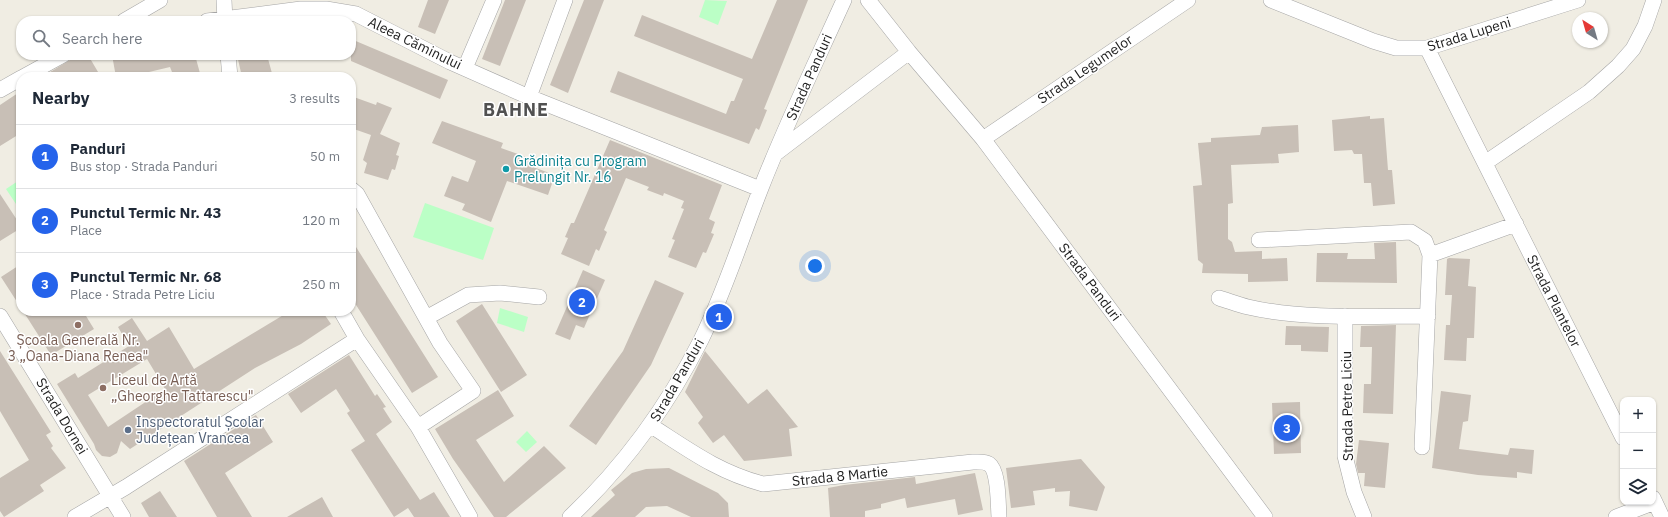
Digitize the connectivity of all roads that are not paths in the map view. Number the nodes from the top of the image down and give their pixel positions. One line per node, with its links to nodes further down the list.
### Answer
1 (160, 0): 11 (street)
2 (224, 0): 12 (street)
3 (494, 0): 18 (street)
4 (565, 0): 23 (street)
5 (844, 0): 25 (street, Strada Panduri)
6 (868, 0): 15 (street, Strada Panduri)
7 (1188, 0): 24 (street, Strada Legumelor)
8 (1271, 0): 14 (street, Strada Lupeni)
9 (1578, 0): 14 (street, Strada Lupeni)
10 (1654, 0): 26 (street)
11 (133, 16)
12 (225, 16)
13 (253, 16): 18 (street, Aleea Căminului)
14 (1428, 48): 26 (street, Strada Plantelor)
15 (909, 52): 24 (street, Strada Panduri); 25 (street, Strada Panduri)
16 (54, 60): 19 (street)
17 (228, 60): 20 (street)
18 (465, 68): 23 (street, Aleea Căminului)
19 (33, 72)
20 (230, 72)
21 (16, 81): 22 (street)
22 (0, 90)
23 (529, 97): 27 (street, Aleea Căminului)
24 (983, 139): 52 (street, Strada Panduri)
25 (775, 154): 27 (street, Strada Panduri)
26 (1485, 164): 29 (street, Strada Plantelor)
27 (760, 190): 40 (street, Strada Panduri)
28 (356, 193): 38 (street)
29 (1516, 224): 31 (street); 42 (street, Strada Plantelor)
30 (1259, 240): 31 (street)
31 (1430, 255): 37 (street)
32 (539, 297): 38 (street)
33 (1219, 298): 36 (street)
34 (0, 316): 44 (street, Strada Dornei)
35 (344, 316): 39 (street)
36 (1345, 316): 37 (street); 53 (street, Strada Petre Liciu)
37 (1428, 316): 43 (street)
38 (426, 318): 41 (street)
39 (356, 339): 41 (street); 44 (street)
40 (650, 425): 50 (street, Strada Panduri); 51 (street, Strada 8 Martie)
41 (418, 426): 49 (street)
42 (1620, 433)
43 (1422, 447)
44 (111, 497): 47 (street); 48 (street, Strada Dornei)
45 (1656, 504): 55 (street)
46 (1643, 505): 54 (street)
47 (75, 517)
48 (122, 517)
49 (470, 517)
50 (570, 517)
51 (999, 517)
52 (1265, 517)
53 (1364, 517)
54 (1616, 517)
55 (1662, 517)

